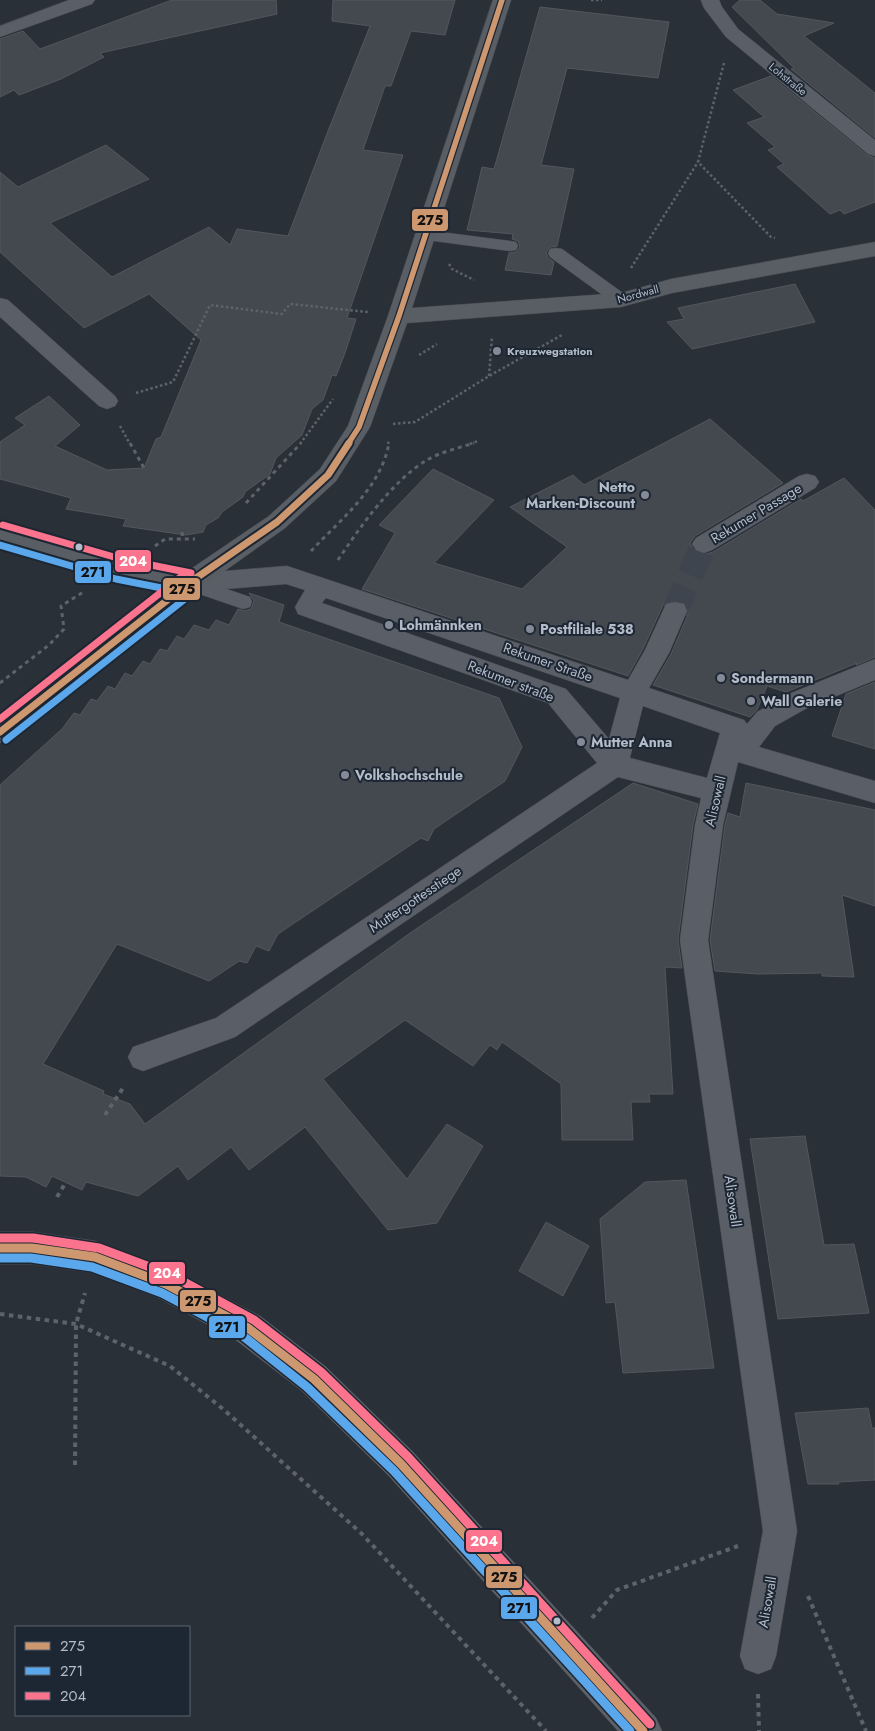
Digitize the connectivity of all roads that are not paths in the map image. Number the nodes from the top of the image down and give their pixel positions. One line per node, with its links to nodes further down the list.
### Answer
1 (86, 0): 4 (street)
2 (502, 0): 6 (street)
3 (710, 0): 5 (street, Lohstraße)
4 (0, 32)
5 (875, 150)
6 (425, 235): 7 (lane); 12 (street)
7 (510, 246)
8 (875, 249): 10 (street, Nordwall)
9 (556, 253): 10 (lane)
10 (621, 300): 12 (street, Nordwall)
11 (0, 305): 13 (street)
12 (398, 316): 17 (street)
13 (106, 401)
14 (807, 482): 16 (street, Rekumer Passage)
15 (0, 535): 17 (street)
16 (704, 544)
17 (189, 583): 18 (street, Rekumer Straße); 19 (lane); 23 (street)
18 (320, 586): 22 (street, Rekumer Straße); 25 (street, Rekumer straße)
19 (243, 602)
20 (675, 611): 22 (street)
21 (875, 669): 24 (street)
22 (634, 692): 24 (street, Rekumer Straße); 25 (street)
23 (0, 732)
24 (734, 750): 26 (street, Alisowall); 27 (street)
25 (615, 765): 26 (street); 28 (street, Muttergottesstiege)
26 (716, 791): 30 (street, Alisowall)
27 (875, 792)
28 (143, 1057)
29 (0, 1248): 31 (main road)
30 (758, 1656)
31 (643, 1731)

